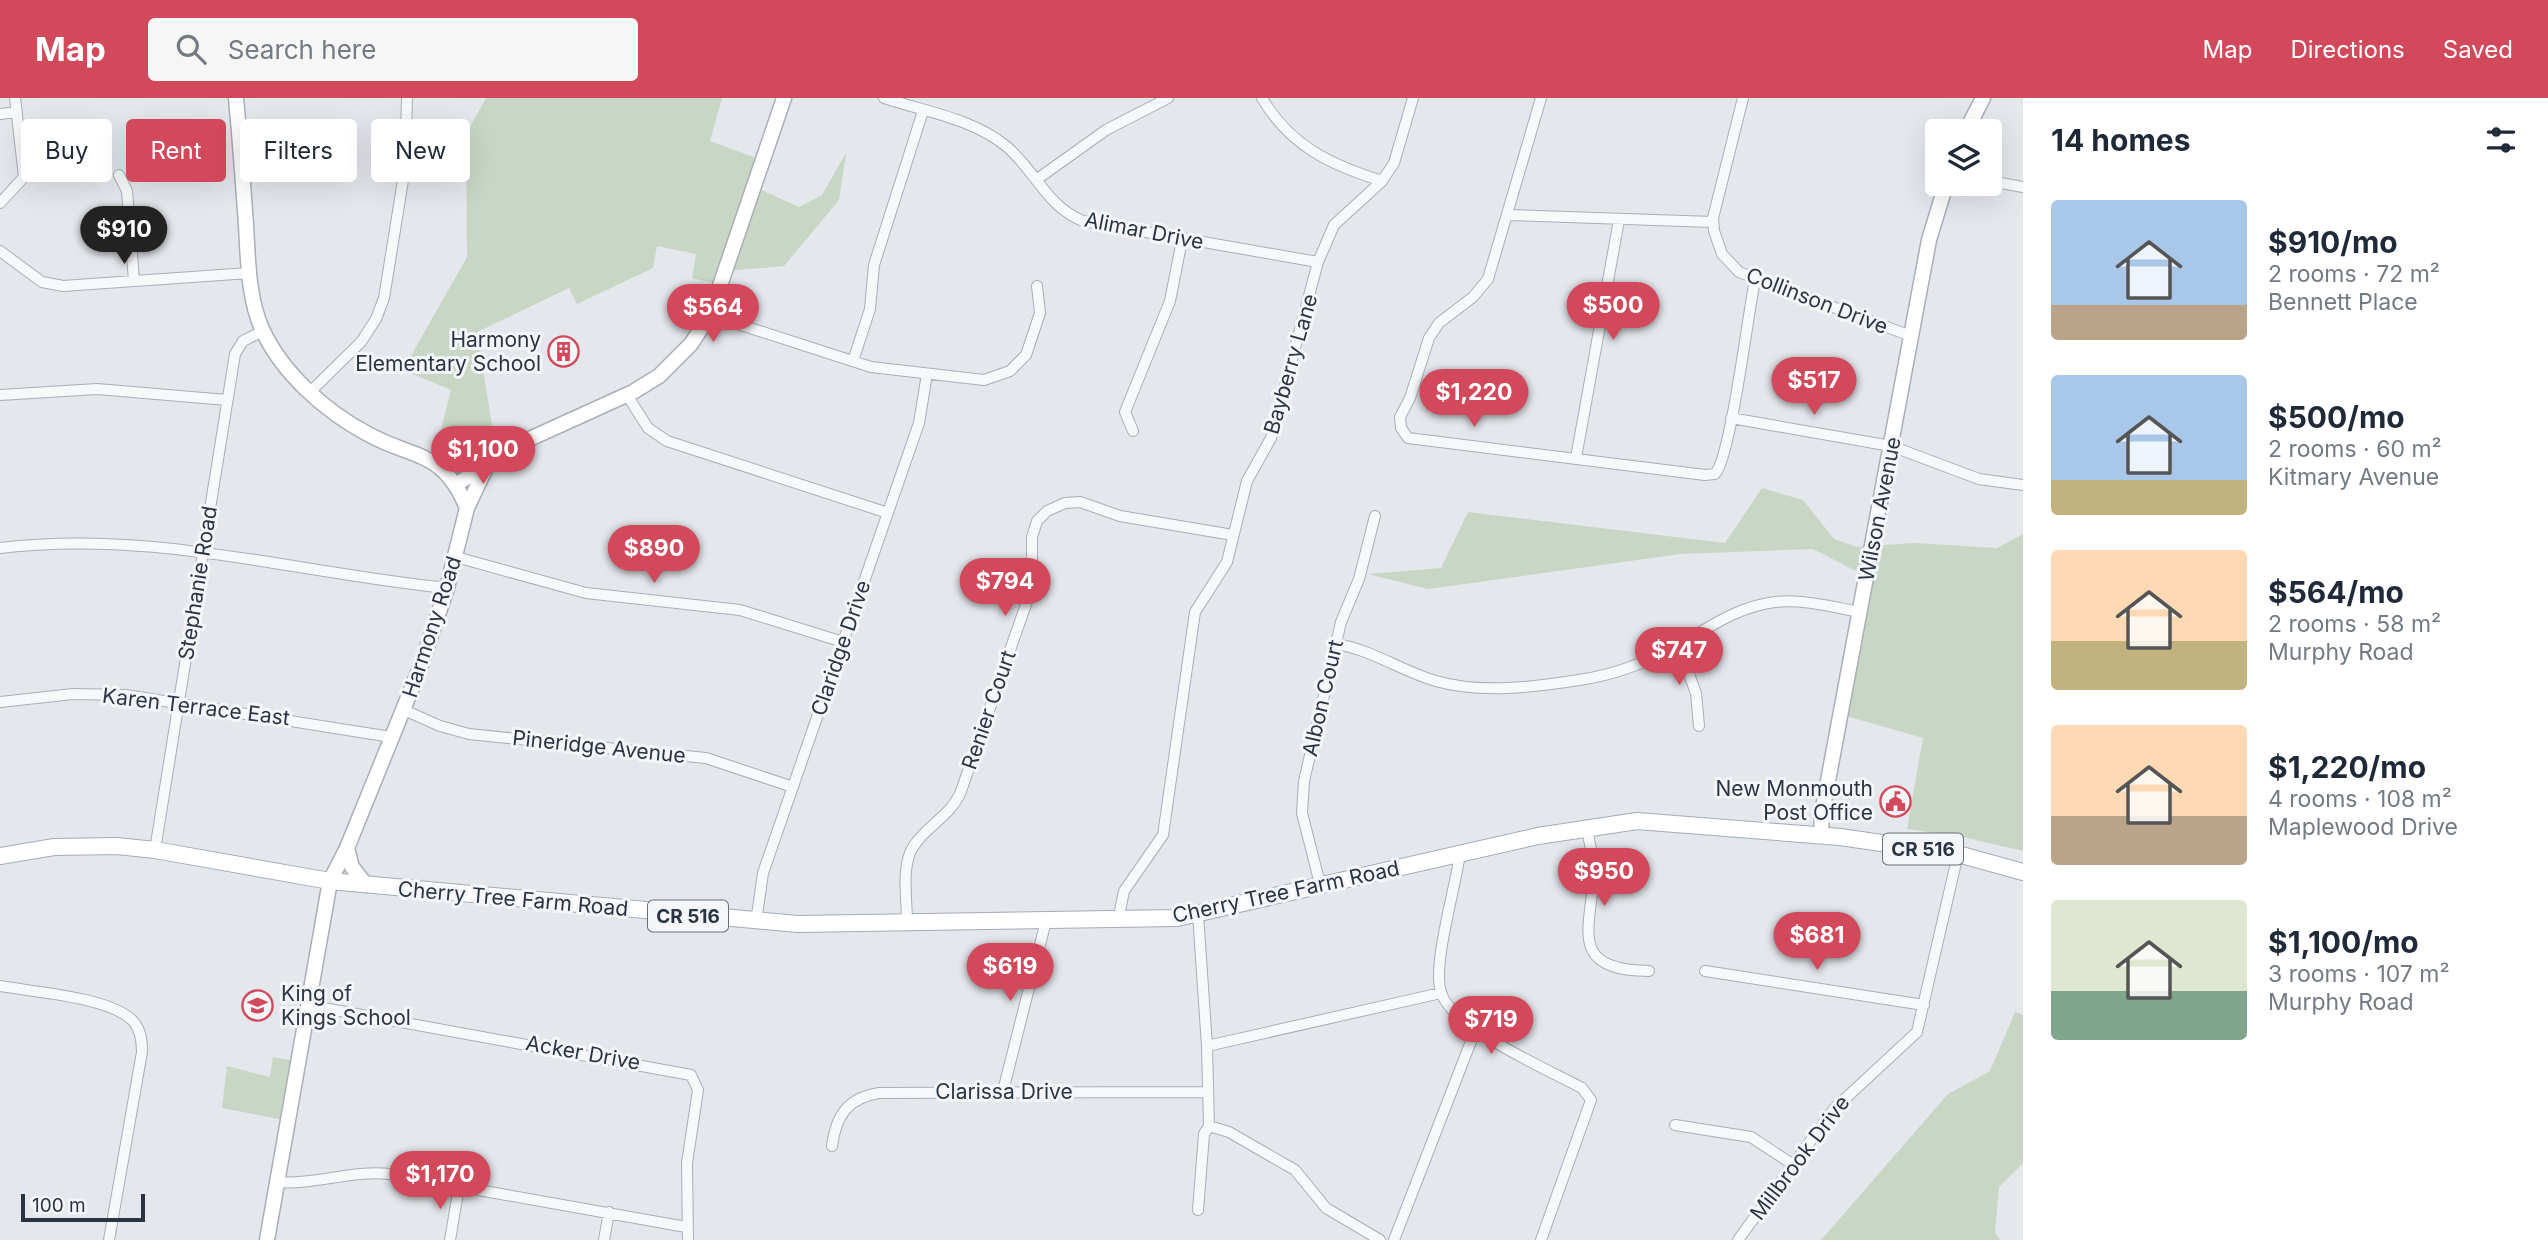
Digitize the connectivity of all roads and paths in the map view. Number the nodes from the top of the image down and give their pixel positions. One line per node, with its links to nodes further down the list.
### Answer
1 (15, 98): 13 (street)
2 (236, 98): 29 (street)
3 (407, 98): 38 (street)
4 (784, 98): 33 (street)
5 (884, 98): 12 (street, Alimar Drive)
6 (1168, 98): 17 (street)
7 (1262, 98): 18 (street)
8 (1413, 98): 18 (street, Bayberry Lane)
9 (1541, 98): 23 (street)
10 (1743, 98): 25 (street)
11 (1983, 98): 15 (street)
12 (923, 111): 17 (street, Alimar Drive); 36 (street)
13 (17, 112): 14 (street); 22 (street)
14 (0, 114)
15 (1972, 119)
16 (119, 175): 31 (street)
17 (1036, 180): 26 (street, Alimar Drive)
18 (1382, 181): 28 (street, Bayberry Lane)
19 (2002, 183): 20 (street)
20 (2023, 187)
21 (1942, 196): 35 (street, Wilson Avenue)
22 (0, 203)
23 (1509, 215): 24 (street); 45 (street)
24 (1619, 220): 25 (street); 45 (street)
25 (1713, 222): 30 (street, Collinson Drive)
26 (1182, 240): 28 (street, Alimar Drive); 43 (street)
27 (0, 251): 31 (street)
28 (1318, 262): 53 (street, Bayberry Lane)
29 (249, 273): 31 (street); 34 (street)
30 (1755, 280): 35 (street, Collinson Drive); 42 (street)
31 (134, 281)
32 (1037, 286): 37 (street)
33 (710, 315): 36 (street); 40 (street)
34 (263, 331): 38 (street); 41 (street, Stephanie Road)
35 (1911, 336): 44 (street, Wilson Avenue)
36 (853, 361): 37 (street)
37 (926, 374): 51 (street, Claridge Drive)
38 (310, 392): 47 (street)
39 (0, 394): 41 (street)
40 (627, 395): 46 (street); 51 (street)
41 (227, 400): 55 (street, Stephanie Road)
42 (1731, 418): 44 (street); 45 (street)
43 (1133, 431)
44 (1891, 446): 49 (street); 58 (street, Wilson Avenue)
45 (1576, 458)
46 (489, 461): 47 (street); 48 (street); 50 (street, Harmony Road)
47 (437, 463): 48 (street)
48 (457, 484): 50 (street)
49 (2023, 485)
50 (467, 508): 56 (street, Harmony Road)
51 (888, 513): 59 (street, Claridge Drive)
52 (1375, 516): 60 (street, Albon Court)
53 (1233, 536): 81 (street, Bayberry Lane); 83 (street, Renier Court)
54 (0, 548): 55 (street)
55 (203, 551): 57 (street); 62 (street, Stephanie Road)
56 (456, 557): 57 (street, Harmony Road); 59 (street)
57 (447, 588): 64 (street, Harmony Road)
58 (1860, 612): 61 (street); 69 (street, Wilson Avenue)
59 (843, 642): 67 (street, Claridge Drive)
60 (1336, 644): 61 (street); 77 (street, Albon Court)
61 (1678, 645): 65 (street)
62 (180, 701): 63 (street, Karen Terrace East); 66 (street, Karen Terrace East); 71 (street, Stephanie Road)
63 (0, 702)
64 (404, 710): 66 (street, Harmony Road); 67 (street, Pineridge Avenue)
65 (1699, 726)
66 (391, 737): 70 (street, Harmony Road)
67 (793, 787): 82 (street, Claridge Drive)
68 (1587, 828): 69 (main road, Cherry Tree Farm Road / CR 516); 72 (main road, Cherry Tree Farm Road / CR 516); 84 (street)
69 (1821, 835): 73 (main road, Cherry Tree Farm Road / CR 516)
70 (347, 848): 76 (street, Harmony Road); 78 (street)
71 (155, 850): 74 (main road, Cherry Tree Farm Road / CR 516); 76 (main road, Cherry Tree Farm Road / CR 516)
72 (1460, 853): 77 (main road, Cherry Tree Farm Road / CR 516); 87 (street)
73 (1958, 854): 75 (main road, Cherry Tree Farm Road / CR 516); 88 (street, Millbrook Drive)
74 (0, 856)
75 (2023, 872)
76 (330, 881): 78 (main road, Cherry Tree Farm Road / CR 516); 89 (street, Harmony Road)
77 (1320, 884): 79 (main road, Cherry Tree Farm Road / CR 516)
78 (366, 885): 82 (main road, Cherry Tree Farm Road / CR 516)
79 (1198, 914): 81 (main road, Cherry Tree Farm Road / CR 516); 91 (street)
80 (1046, 921): 81 (main road, Cherry Tree Farm Road / CR 516); 83 (main road, Cherry Tree Farm Road / CR 516); 92 (street)
81 (1118, 921)
82 (756, 922): 83 (main road, Cherry Tree Farm Road / CR 516)
83 (907, 922)
84 (1649, 971)
85 (1705, 971): 88 (street)
86 (0, 986): 103 (street)
87 (1441, 993): 90 (street); 91 (street)
88 (1924, 1004): 97 (street, Millbrook Drive)
89 (307, 1006): 98 (street, Harmony Road); 102 (street, Acker Drive)
90 (1475, 1031): 109 (street); 110 (street)
91 (1208, 1046): 93 (street)
92 (1003, 1091): 93 (street, Clarissa Drive); 96 (street, Clarissa Drive)
93 (1207, 1092): 95 (street)
94 (1675, 1125): 97 (street)
95 (1209, 1126): 100 (street); 108 (street)
96 (832, 1146)
97 (1792, 1164): 111 (street, Millbrook Drive)
98 (277, 1182): 99 (street); 104 (street, Harmony Road)
99 (459, 1187): 101 (street); 105 (street)
100 (1198, 1210)
101 (608, 1212): 102 (street); 106 (street)
102 (686, 1227): 107 (street, Acker Drive)
103 (109, 1240)
104 (267, 1240)
105 (450, 1240)
106 (604, 1240)
107 (688, 1240)
108 (1380, 1240)
109 (1394, 1240)
110 (1541, 1240)
111 (1738, 1240)

